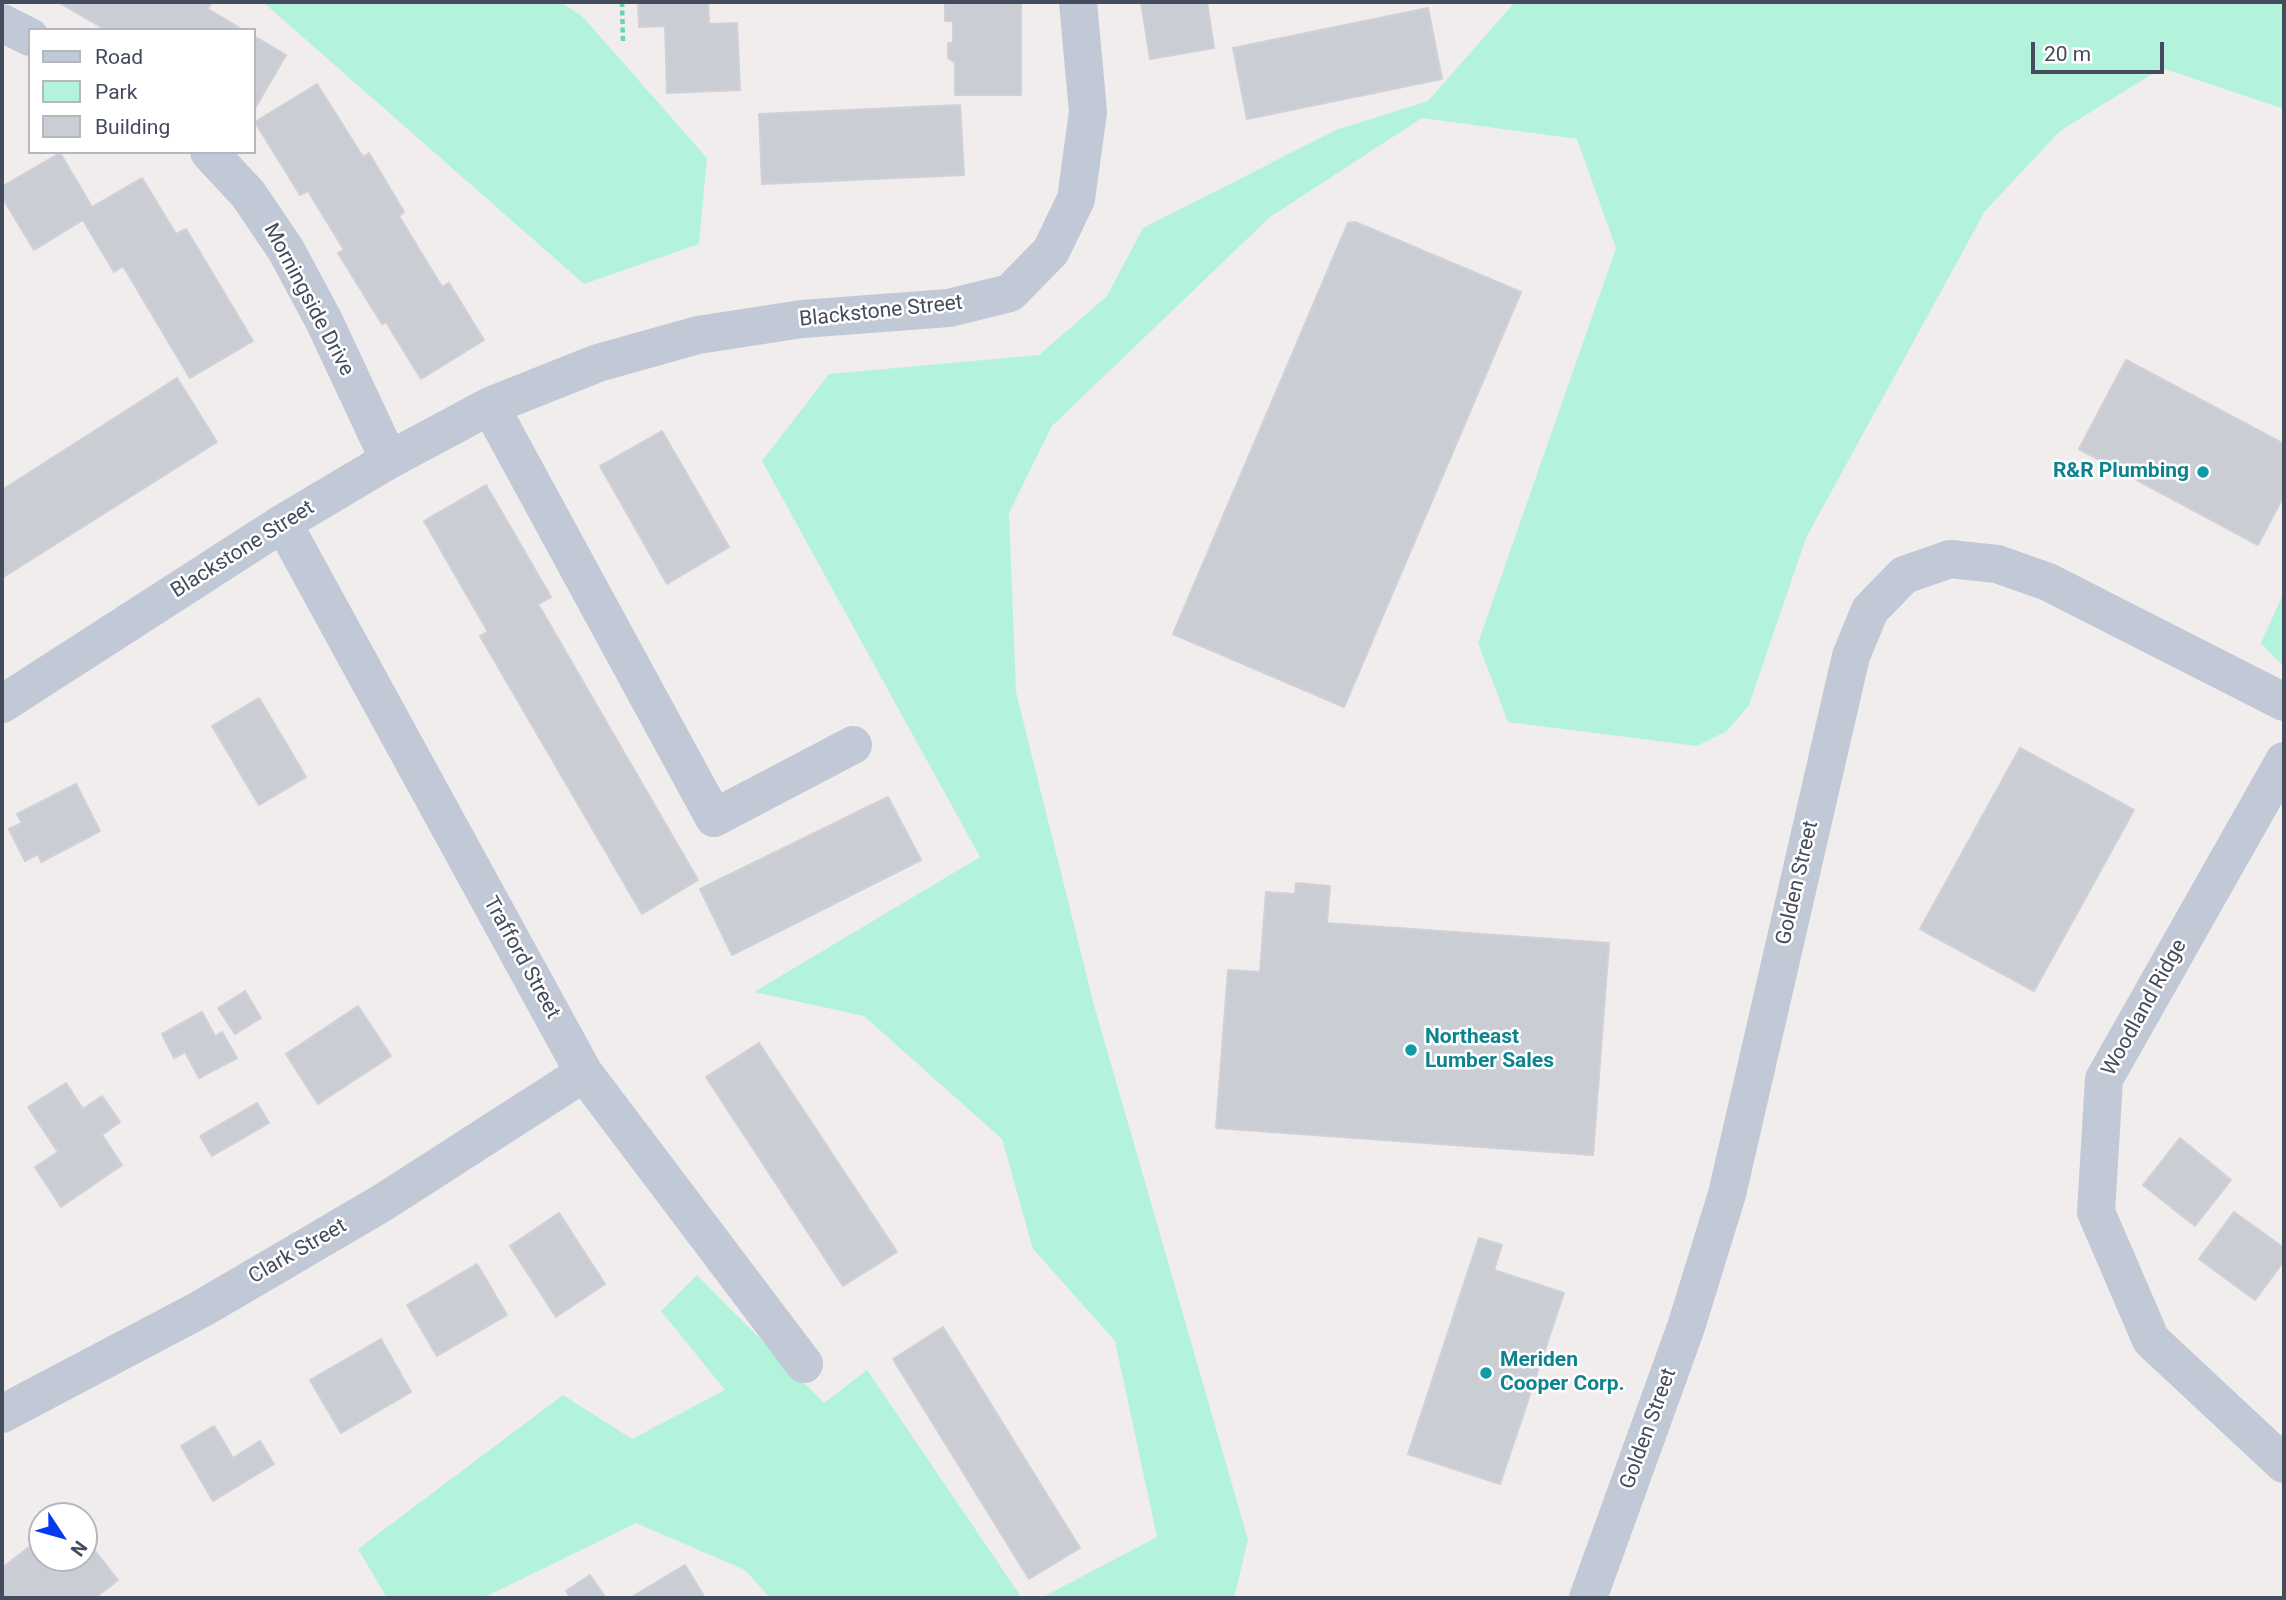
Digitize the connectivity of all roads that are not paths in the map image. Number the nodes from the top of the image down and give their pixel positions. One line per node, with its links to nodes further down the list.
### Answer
1 (1078, 2): 5 (street, Blackstone Street)
2 (2, 23): 3 (street)
3 (28, 36)
4 (211, 154): 6 (street, Morningside Drive)
5 (490, 407): 6 (street, Blackstone Street); 10 (street)
6 (389, 460): 7 (street, Blackstone Street)
7 (284, 523): 9 (street, Blackstone Street); 12 (street, Trafford Street)
8 (2284, 702): 16 (street, Golden Street)
9 (2, 704)
10 (853, 745)
11 (2284, 761): 15 (street, Woodland Ridge)
12 (584, 1073): 13 (street, Trafford Street); 14 (street, Clark Street)
13 (804, 1364)
14 (2, 1414)
15 (2284, 1464)
16 (1588, 1598)

